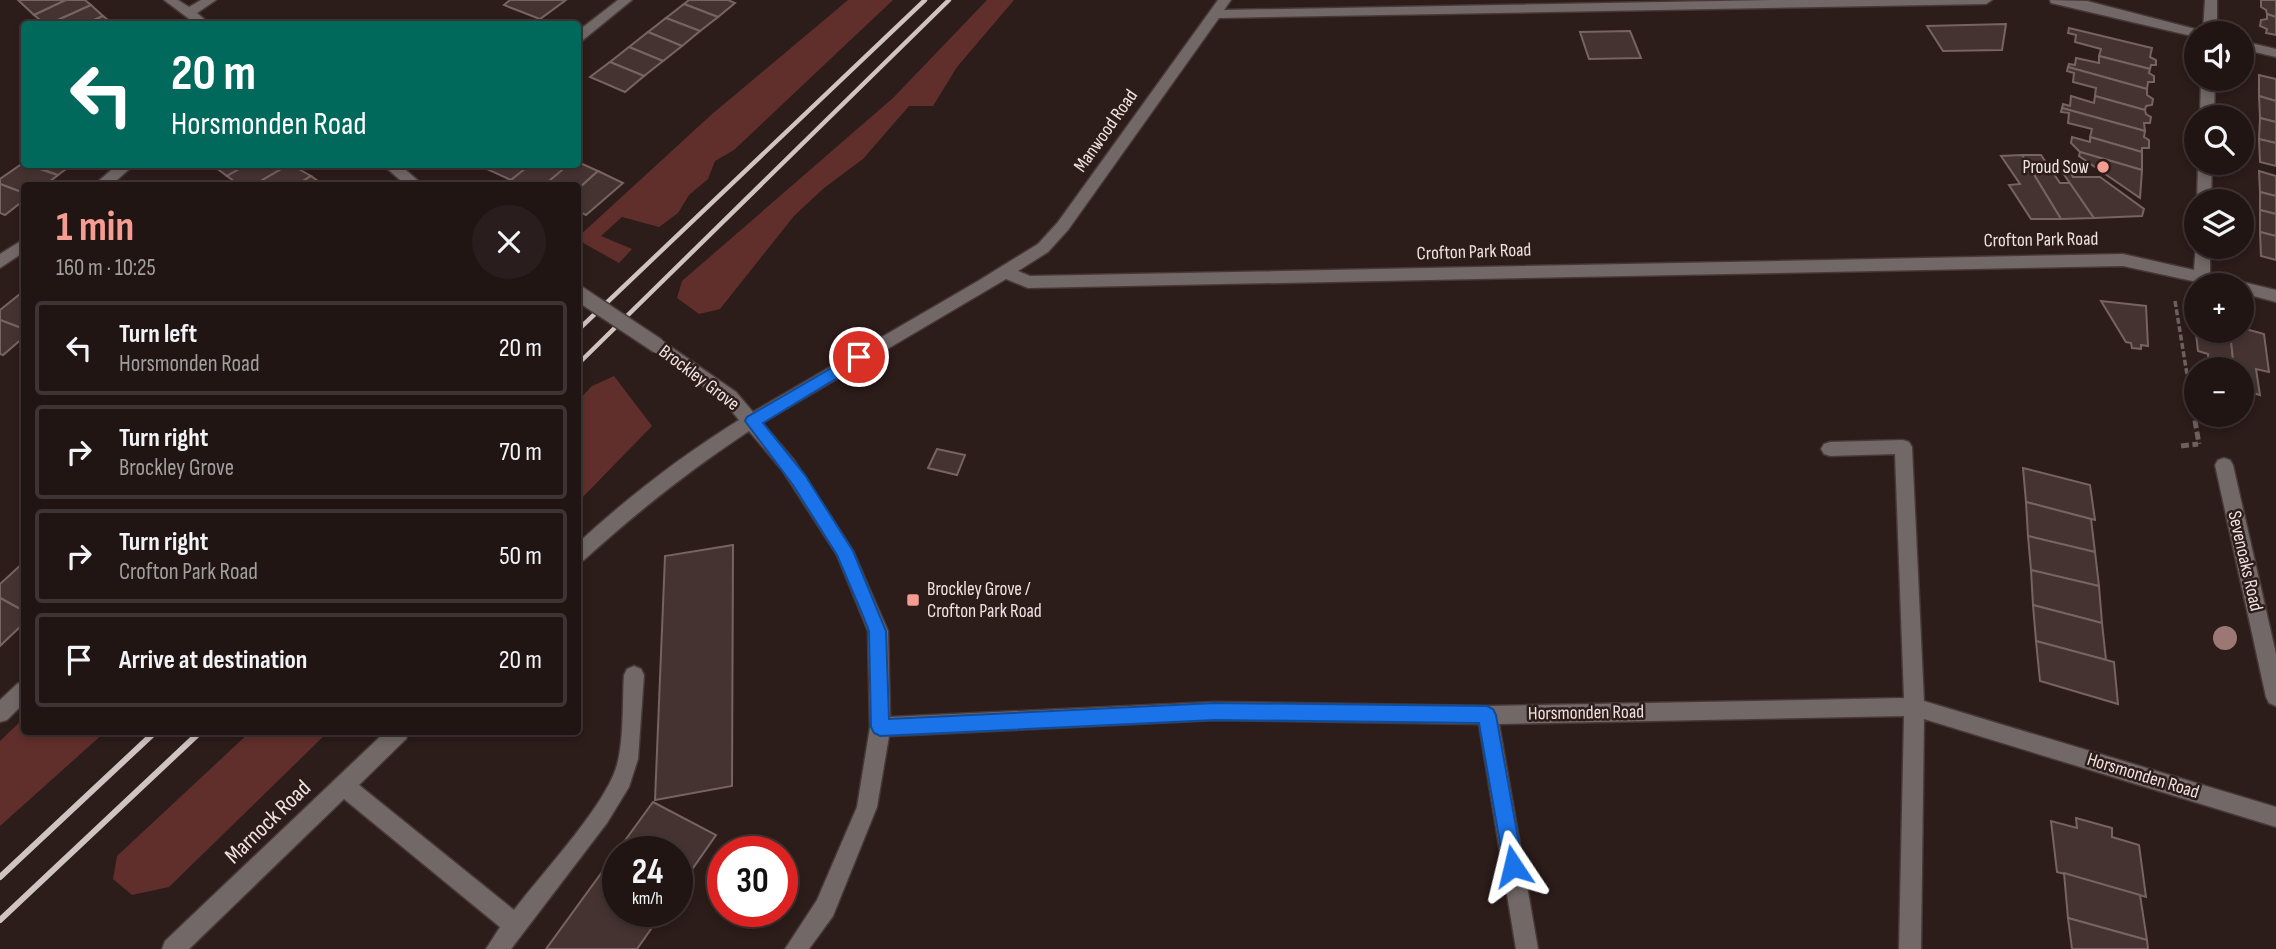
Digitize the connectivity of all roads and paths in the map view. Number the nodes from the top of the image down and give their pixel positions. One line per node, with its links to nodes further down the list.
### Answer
1 (170, 0): 9 (street)
2 (209, 0): 9 (street)
3 (626, 0): 14 (street)
4 (1225, 0): 10 (street, Manwood Road)
5 (1986, 0): 8 (street)
6 (2056, 0): 13 (street)
7 (2211, 0): 12 (street)
8 (1632, 3): 10 (street)
9 (188, 13): 11 (street)
10 (1214, 14): 24 (street, Manwood Road)
11 (200, 21)
12 (2210, 21)
13 (2184, 30)
14 (581, 35)
15 (2254, 48): 16 (street)
16 (2276, 53)
17 (123, 168): 19 (street)
18 (399, 168): 20 (street)
19 (105, 182)
20 (413, 182)
21 (21, 246): 22 (street)
22 (0, 262)
23 (2172, 269): 24 (street, Crofton Park Road); 25 (street, Crofton Park Road); 30 (path)
24 (1006, 272): 29 (street)
25 (2189, 273)
26 (2254, 290): 28 (street)
27 (581, 295): 29 (street, Brockley Grove, bridge)
28 (2276, 296)
29 (753, 421): 33 (street); 40 (street, Brockley Grove)
30 (2181, 446)
31 (1830, 449): 37 (street)
32 (2224, 465): 36 (street, Sevenoaks Road)
33 (581, 551)
34 (634, 675): 44 (street)
35 (21, 693): 38 (street)
36 (2276, 697)
37 (1914, 707): 39 (street, Horsmonden Road); 43 (street, Horsmonden Road); 49 (street)
38 (0, 713)
39 (1487, 715): 40 (street, Horsmonden Road); 48 (street)
40 (880, 727): 47 (street, Brockley Grove)
41 (396, 735): 42 (street, Marnock Road)
42 (344, 786): 44 (street); 45 (street, Marnock Road)
43 (2276, 817)
44 (516, 926): 46 (street)
45 (173, 949)
46 (497, 949)
47 (796, 949)
48 (1527, 949)
49 (1910, 949)

